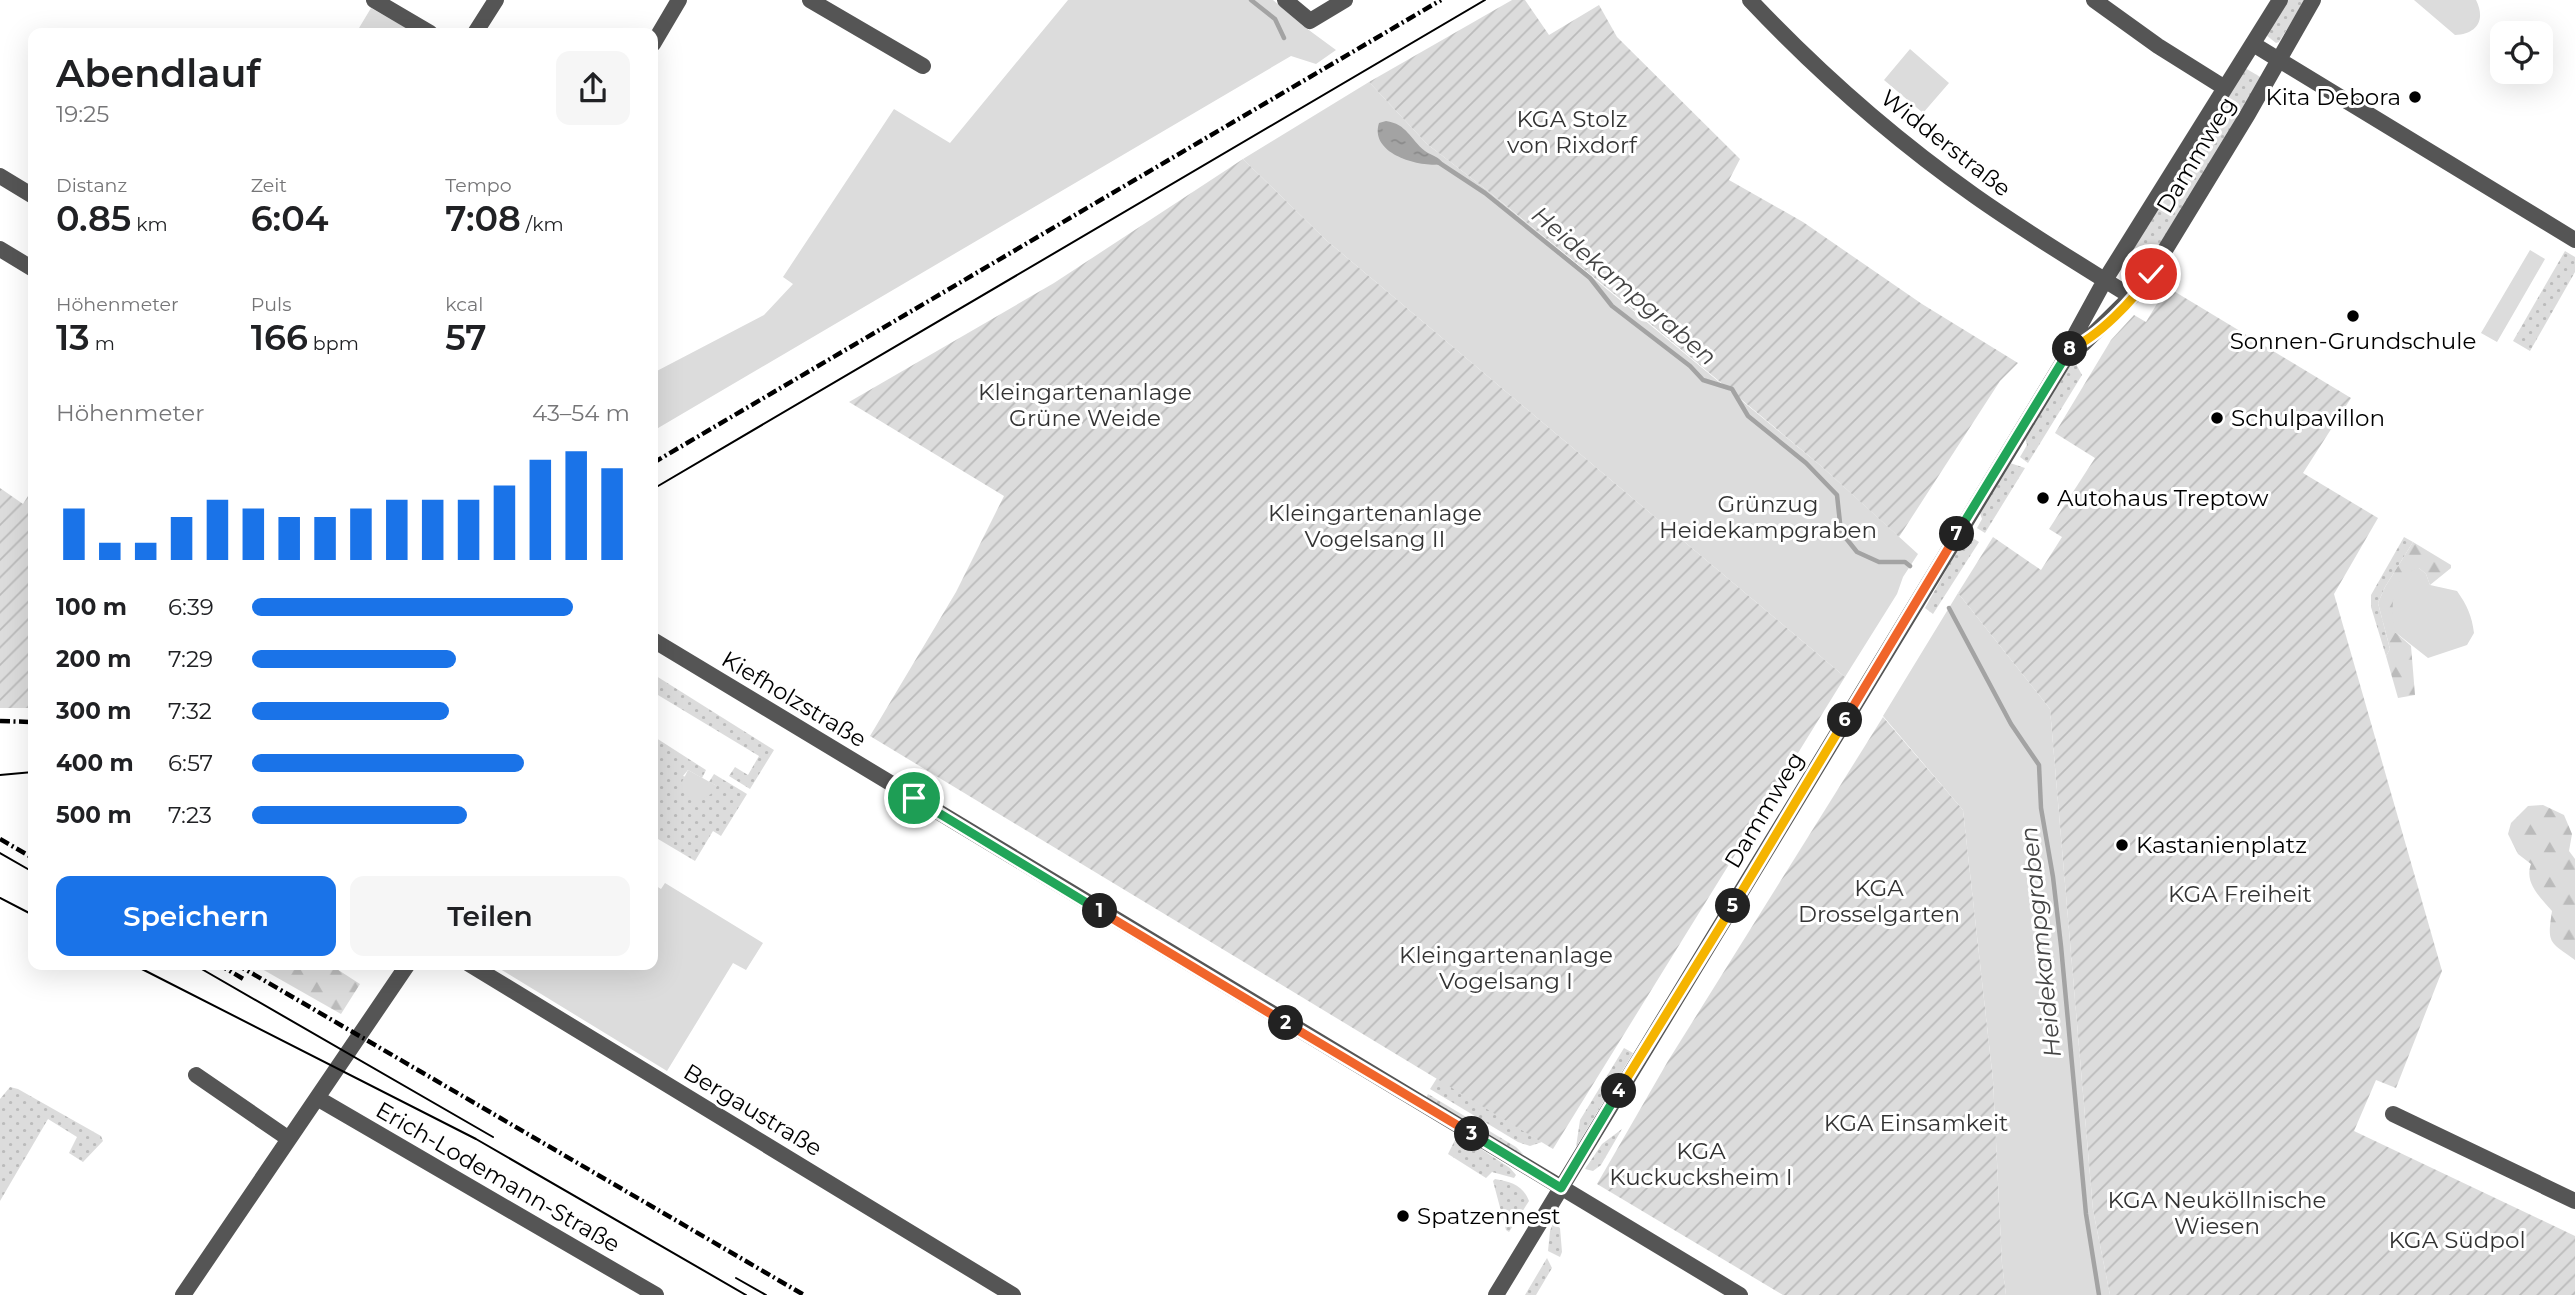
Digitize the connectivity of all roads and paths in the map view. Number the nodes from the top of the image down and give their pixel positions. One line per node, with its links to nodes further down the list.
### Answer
1 (374, 0): 11 (street)
2 (496, 0): 12 (street)
3 (678, 0): 13 (street)
4 (810, 0): 16 (street)
5 (1285, 0): 6 (street)
6 (1345, 0)
7 (1750, 0): 23 (street, Widderstraße)
8 (2094, 0): 17 (street)
9 (2280, 0): 14 (street, Dammweg)
10 (2312, 0): 15 (street, Dammweg)
11 (422, 28)
12 (478, 28)
13 (658, 35)
14 (2253, 44): 15 (street); 17 (street, Dammweg)
15 (2277, 59): 20 (street); 24 (street, Dammweg)
16 (923, 66)
17 (2225, 88): 23 (street, Dammweg)
18 (0, 176): 19 (street)
19 (28, 193)
20 (2575, 240)
21 (0, 249): 22 (street)
22 (28, 266)
23 (2105, 280): 24 (street, Widderstraße); 25 (street, Dammweg)
24 (2132, 297): 25 (street, Dammweg)
25 (2071, 349): 33 (street, Dammweg)
26 (658, 643): 33 (street, Kiefholzstraße)
27 (404, 970): 30 (street)
28 (479, 970): 37 (street, Bergaustraße)
29 (196, 1075): 32 (street)
30 (317, 1098): 32 (street); 36 (street, Erich-Lodemann-Straße)
31 (2393, 1114): 34 (street)
32 (289, 1139): 35 (street)
33 (1561, 1188): 38 (street, Dammweg); 39 (street, Kiefholzstraße)
34 (2575, 1201)
35 (183, 1295)
36 (656, 1295)
37 (1013, 1295)
38 (1496, 1295)
39 (1740, 1295)

